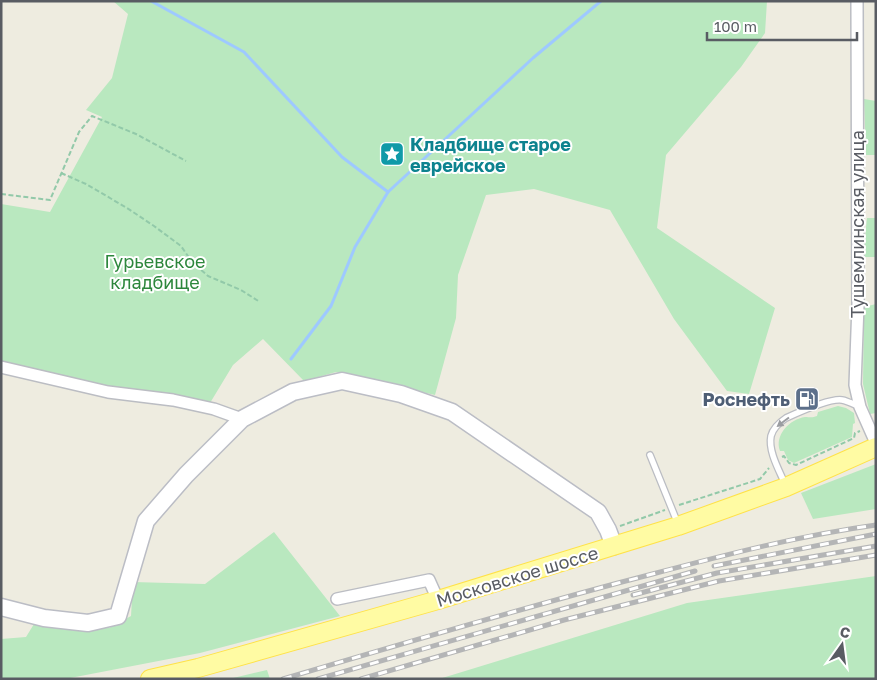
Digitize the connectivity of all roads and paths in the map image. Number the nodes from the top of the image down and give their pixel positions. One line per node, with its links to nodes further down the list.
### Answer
1 (857, 1): 7 (street, Тушемлинская улица)
2 (186, 161): 3 (path)
3 (61, 172): 4 (path); 5 (path)
4 (1, 194)
5 (260, 302)
6 (1, 367): 8 (street)
7 (860, 407): 9 (street, Тушемлинская улица); 12 (lane, one-way to 12)
8 (242, 419): 16 (street); 19 (street)
9 (869, 427): 10 (street, Тушемлинская улица); 12 (path)
10 (876, 445): 13 (main road, Московское шоссе)
11 (650, 455): 14 (lane)
12 (775, 460): 13 (lane); 14 (path)
13 (786, 487): 15 (main road, Московское шоссе)
14 (672, 508): 15 (lane); 16 (path)
15 (678, 526): 16 (main road, Московское шоссе)
16 (611, 538): 18 (main road, Московское шоссе)
17 (337, 599): 18 (street)
18 (438, 600): 20 (main road, Московское шоссе)
19 (1, 607)
20 (198, 668): 21 (main road, Московское шоссе); 22 (main road)
21 (150, 679)
22 (170, 679)

